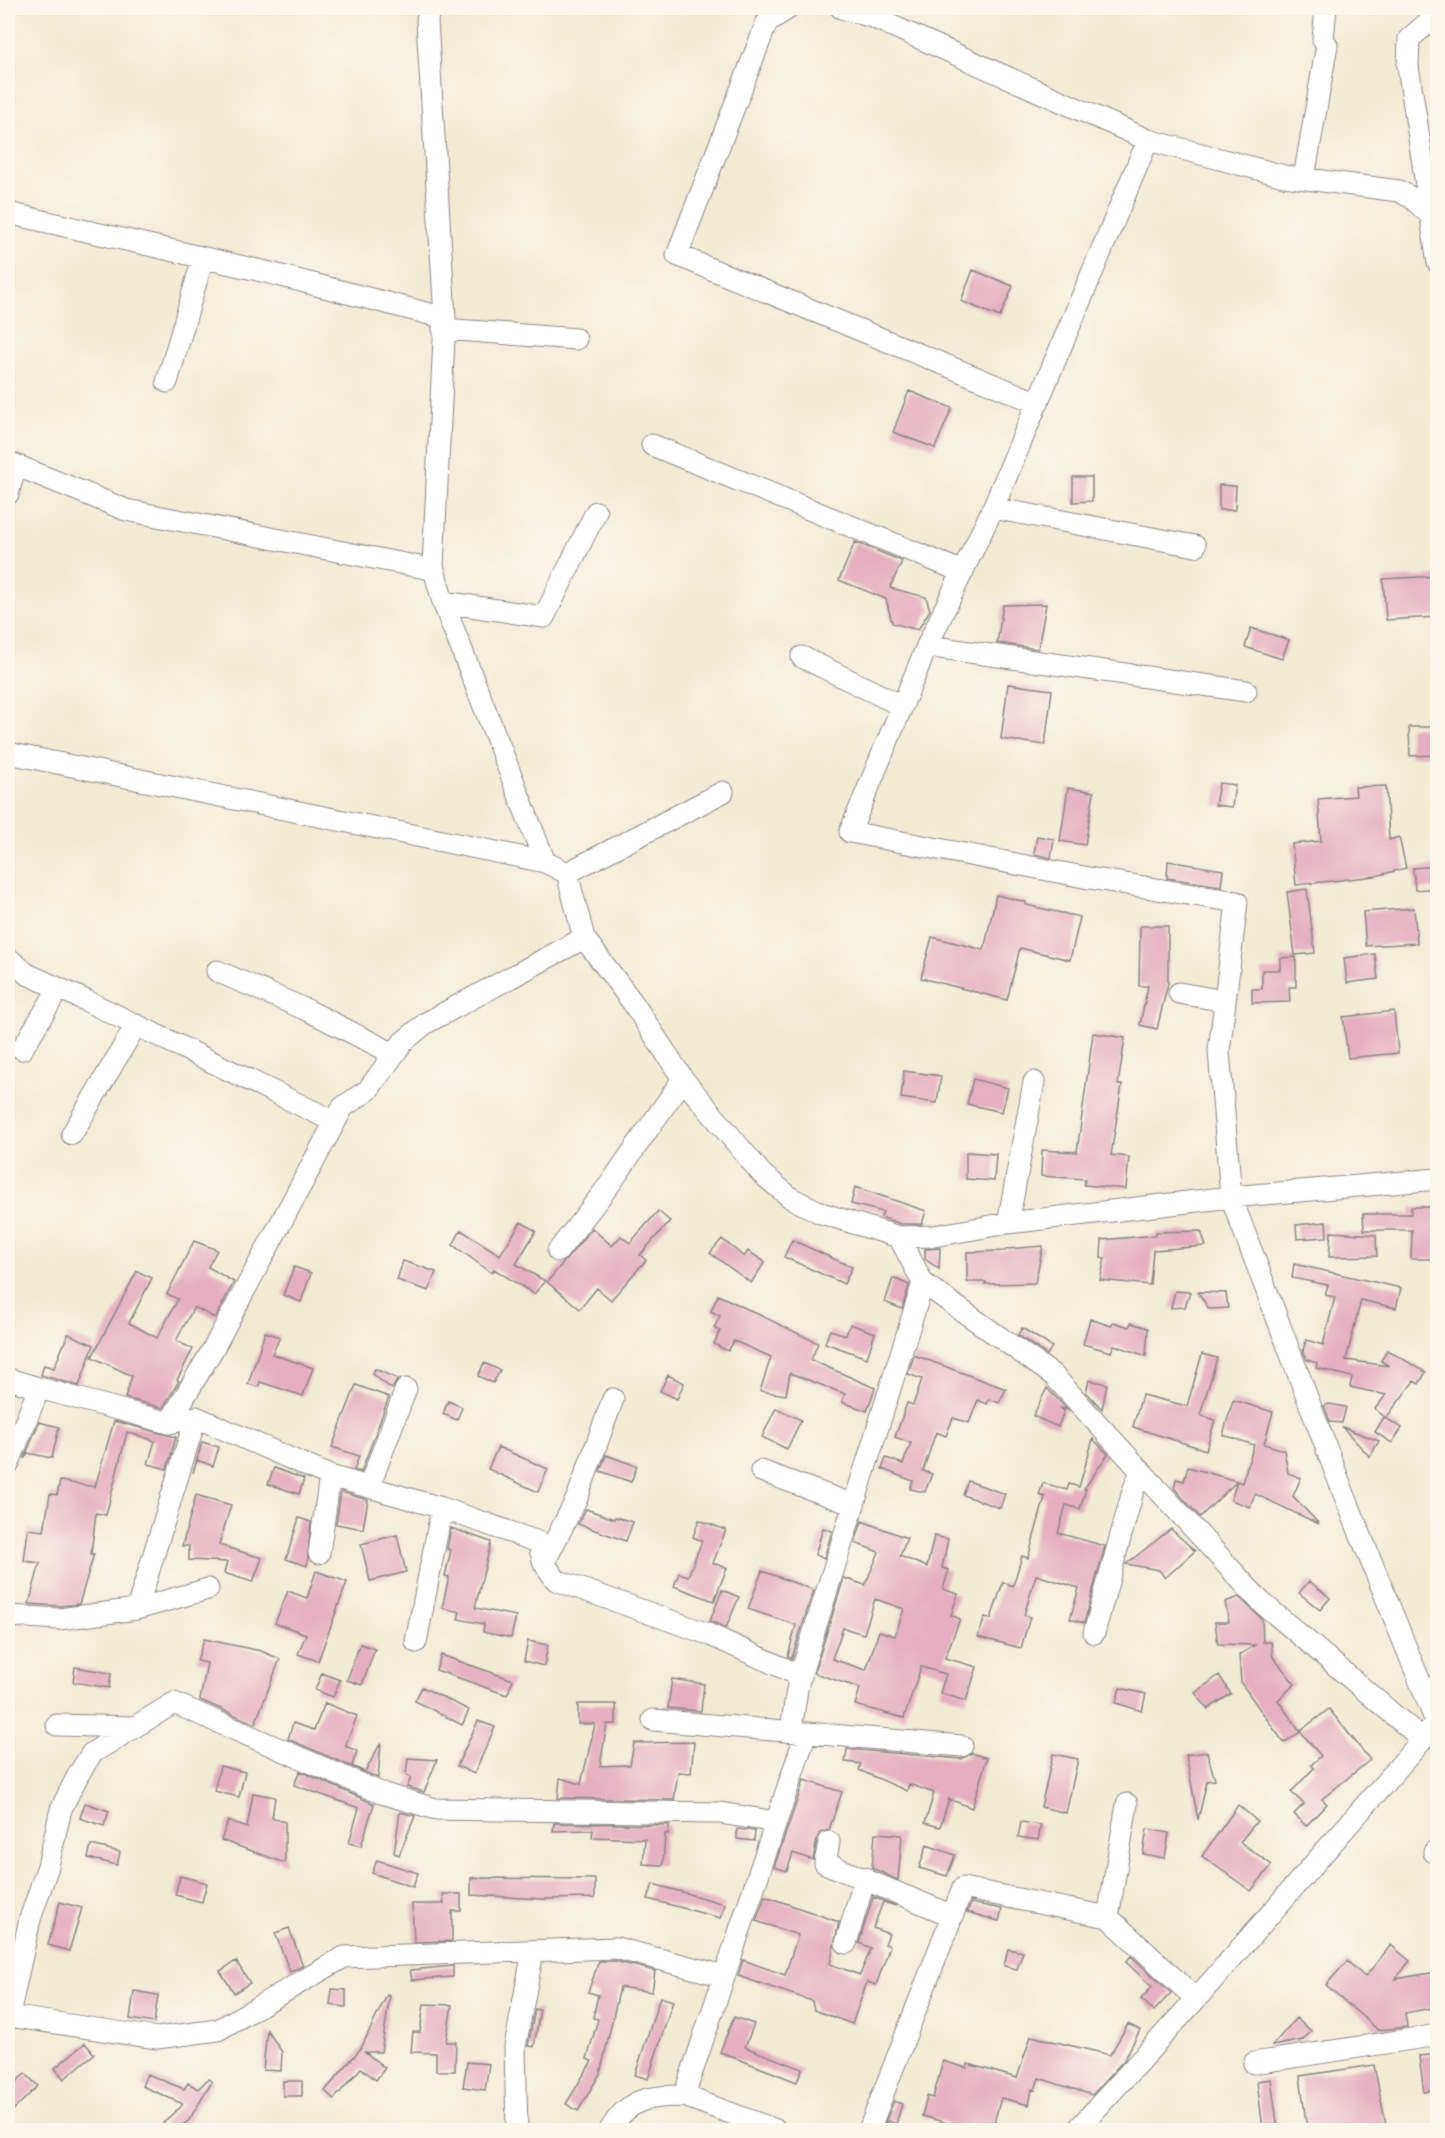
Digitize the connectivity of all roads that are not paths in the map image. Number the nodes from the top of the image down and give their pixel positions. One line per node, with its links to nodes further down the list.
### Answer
1 (429, 8): 15 (street)
2 (789, 8): 18 (street)
3 (841, 8): 5 (street)
4 (1326, 8): 9 (street)
5 (870, 12): 7 (street)
6 (1437, 18): 8 (street)
7 (1148, 140): 9 (street); 18 (street)
8 (1422, 164): 10 (street); 12 (street)
9 (1304, 178): 10 (street)
10 (1399, 191): 12 (street)
11 (8, 213): 13 (street)
12 (1430, 215): 14 (street)
13 (202, 258): 15 (street); 17 (street)
14 (1437, 262)
15 (444, 324): 16 (street); 25 (street)
16 (576, 339)
17 (167, 382)
18 (1038, 403): 22 (street)
19 (652, 445): 26 (street)
20 (12, 464): 21 (street); 25 (street)
21 (8, 494)
22 (993, 508): 24 (street); 26 (street)
23 (596, 512): 27 (street)
24 (1195, 546)
25 (433, 566): 27 (street)
26 (963, 572): 28 (street)
27 (443, 602): 34 (street)
28 (927, 646): 30 (street); 31 (street)
29 (802, 657): 31 (street)
30 (1246, 691)
31 (902, 706): 41 (street)
32 (8, 753): 34 (street)
33 (723, 792): 35 (street)
34 (545, 862): 35 (street)
35 (567, 873): 36 (street)
36 (584, 938): 44 (street); 45 (street)
37 (8, 958): 39 (street)
38 (217, 971): 44 (street)
39 (59, 988): 42 (street); 43 (street)
40 (1179, 993): 41 (street)
41 (1225, 1001): 50 (street)
42 (136, 1024): 47 (street); 48 (street)
43 (22, 1049)
44 (394, 1054): 47 (street)
45 (683, 1079): 52 (street); 53 (street)
46 (1034, 1082): 51 (street)
47 (333, 1120): 60 (street)
48 (72, 1134)
49 (1437, 1179): 50 (street)
50 (1231, 1197): 51 (street); 77 (street)
51 (1008, 1223): 52 (street)
52 (899, 1237): 54 (street)
53 (558, 1251)
54 (923, 1283): 63 (street); 66 (street)
55 (8, 1379): 56 (street)
56 (39, 1388): 60 (street); 61 (street)
57 (406, 1389): 65 (street)
58 (614, 1399): 69 (street)
59 (196, 1417): 60 (street); 64 (street); 71 (street)
60 (169, 1423)
61 (8, 1465)
62 (761, 1471): 66 (street)
63 (1141, 1472): 73 (street); 81 (street)
64 (330, 1476): 65 (street); 68 (street)
65 (369, 1487): 67 (street)
66 (854, 1505): 75 (street)
67 (442, 1508): 69 (street); 74 (street)
68 (319, 1553)
69 (544, 1563): 75 (street)
70 (208, 1589): 71 (street)
71 (136, 1610): 72 (street)
72 (8, 1616)
73 (1094, 1633)
74 (416, 1642)
75 (801, 1676): 80 (street)
76 (653, 1720): 80 (street)
77 (1437, 1724): 81 (street)
78 (57, 1725): 79 (street)
79 (133, 1727): 84 (street); 93 (street)
80 (799, 1732): 82 (street); 84 (street)
81 (1422, 1739): 92 (street)
82 (962, 1746)
83 (1127, 1804): 88 (street)
84 (776, 1822): 91 (street)
85 (829, 1842): 86 (street)
86 (865, 1878): 87 (street); 89 (street)
87 (953, 1916): 88 (street); 100 (street)
88 (1108, 1917): 92 (street)
89 (846, 1943)
90 (533, 1951): 91 (street); 93 (street); 97 (street)
91 (724, 1976): 96 (street)
92 (1196, 1999): 101 (street)
93 (8, 2018)
94 (1437, 2035): 95 (street)
95 (1254, 2063)
96 (684, 2096): 98 (street); 99 (street)
97 (517, 2130)
98 (610, 2130)
99 (776, 2130)
100 (869, 2130)
101 (1077, 2130)

